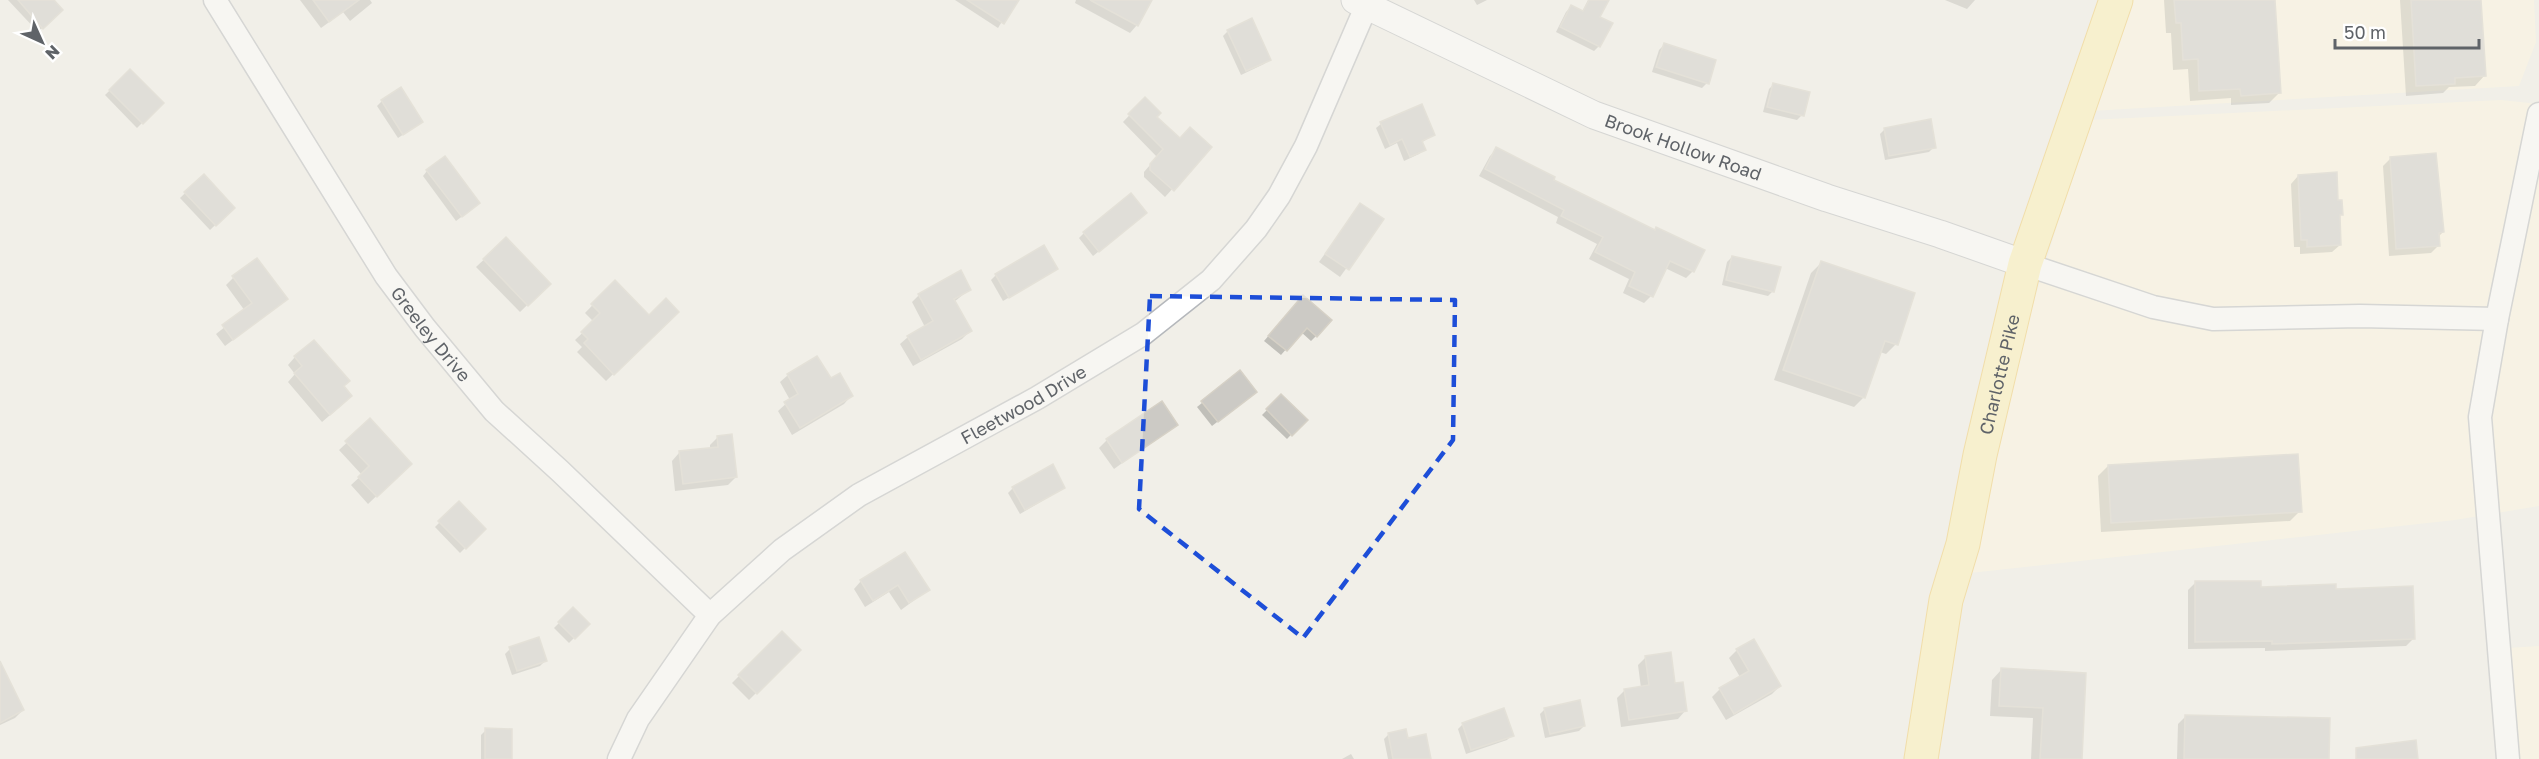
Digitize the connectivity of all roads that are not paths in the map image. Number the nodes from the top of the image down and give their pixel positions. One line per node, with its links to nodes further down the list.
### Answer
1 (215, 0): 7 (street, Greeley Drive)
2 (2116, 0): 5 (main road, Charlotte Pike)
3 (1363, 2): 5 (street, Brook Hollow Road); 7 (street, Fleetwood Drive)
4 (2539, 114): 6 (street)
5 (2025, 264): 6 (street); 9 (main road, Charlotte Pike)
6 (2496, 319): 10 (street)
7 (710, 615): 8 (street, Fleetwood Drive)
8 (619, 759)
9 (1921, 759)
10 (2508, 759)

